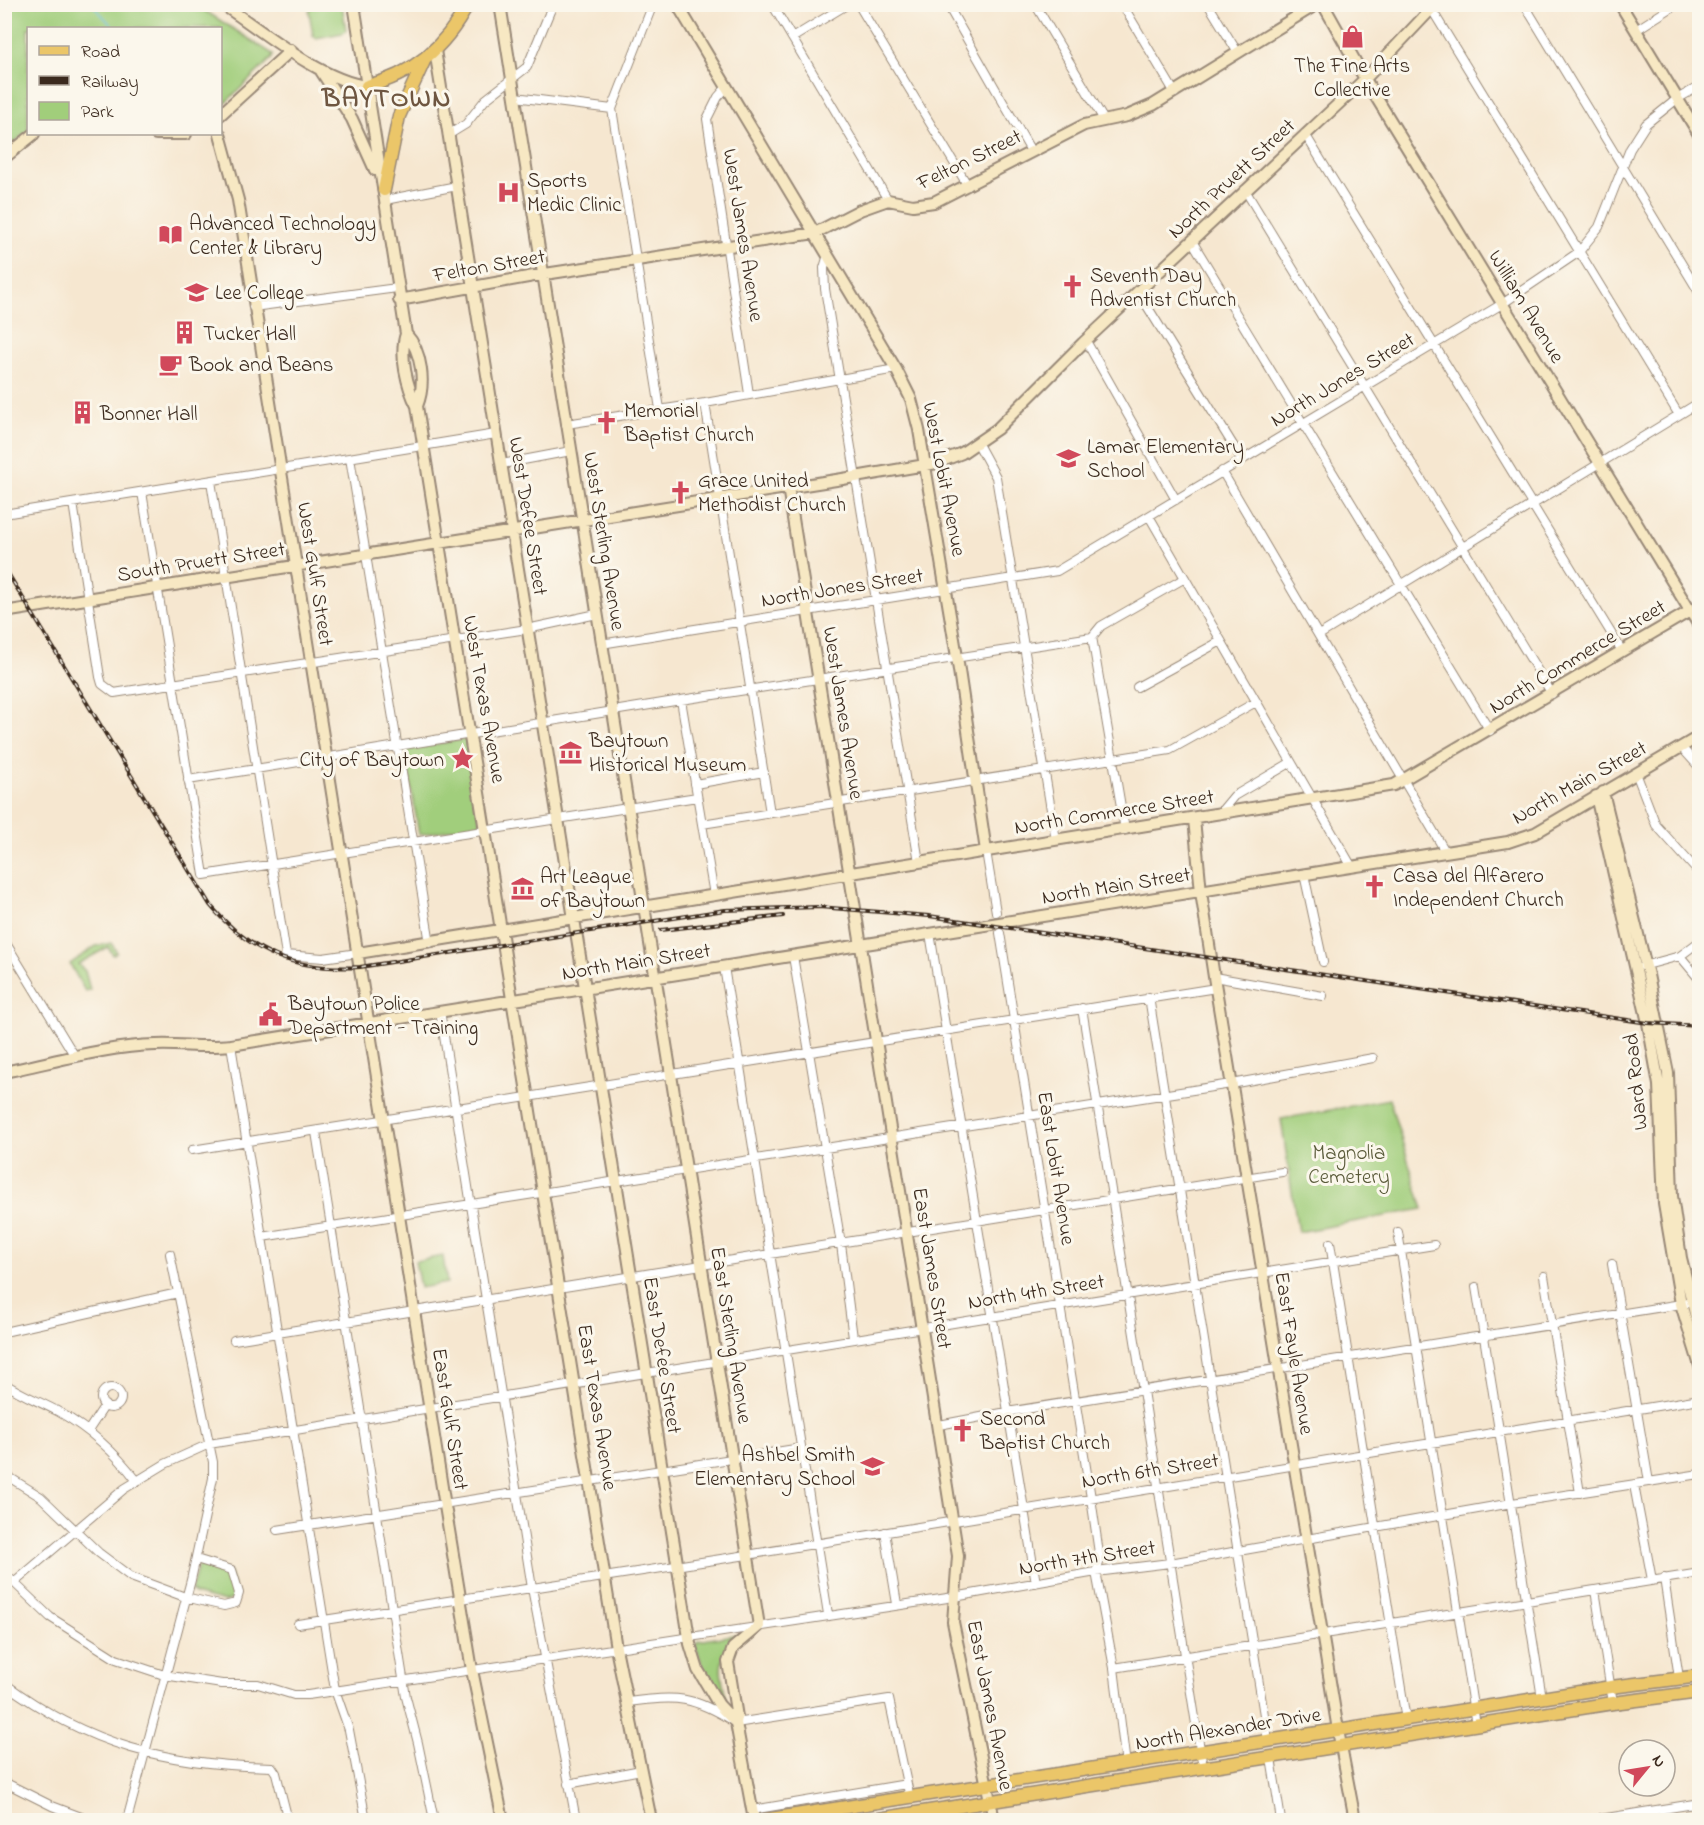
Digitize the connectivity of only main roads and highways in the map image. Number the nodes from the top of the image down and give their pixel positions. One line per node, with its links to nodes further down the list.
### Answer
1 (468, 4): 2 (main road)
2 (424, 61): 3 (main road); 4 (main road)
3 (367, 86)
4 (385, 195)
5 (1700, 1676): 7 (main road, North Alexander Drive)
6 (1700, 1692): 8 (main road, North Alexander Drive)
7 (1095, 1770): 8 (main road); 9 (main road, North Alexander Drive)
8 (1098, 1784): 10 (main road, North Alexander Drive)
9 (832, 1815): 11 (main road, North Alexander Drive)
10 (889, 1819): 12 (main road, North Alexander Drive)
11 (764, 1821)
12 (872, 1821)

